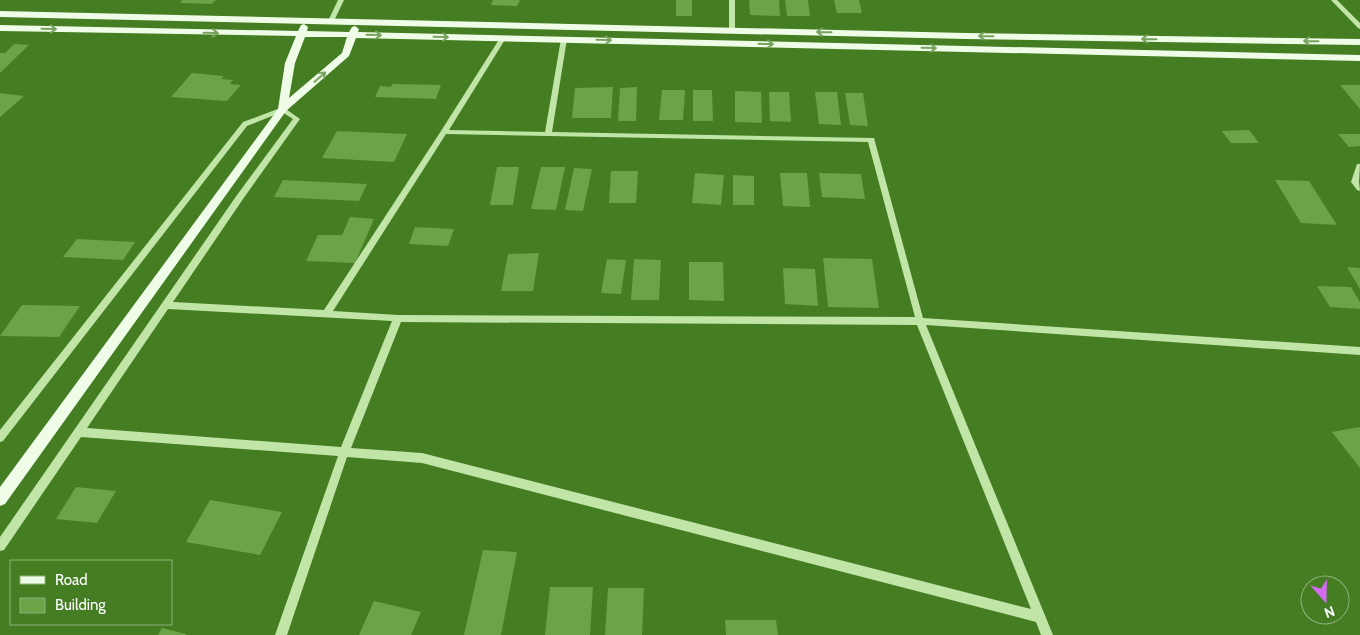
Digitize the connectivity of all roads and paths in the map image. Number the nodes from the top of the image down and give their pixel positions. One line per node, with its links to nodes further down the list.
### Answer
1 (341, 0): 6 (street)
2 (732, 0): 10 (street)
3 (1334, 0): 8 (street)
4 (0, 14): 5 (main road)
5 (308, 20): 6 (main road); 11 (main road)
6 (331, 21): 7 (main road)
7 (356, 22): 10 (main road); 12 (main road)
8 (1360, 27)
9 (0, 28): 11 (main road, one-way to 11)
10 (732, 30): 15 (main road, one-way to 10)
11 (301, 34): 12 (main road); 17 (main road)
12 (353, 35): 13 (main road, one-way to 13); 17 (main road, one-way to 12)
13 (502, 38): 14 (main road); 18 (street)
14 (564, 39): 16 (main road, one-way to 16); 19 (street)
15 (1360, 42)
16 (1360, 58)
17 (283, 109): 22 (street); 28 (street); 30 (main road)
18 (444, 132): 19 (street); 23 (street)
19 (548, 134): 25 (street)
20 (1360, 166): 21 (street)
21 (1360, 188)
22 (166, 304): 23 (street); 27 (street)
23 (326, 314): 24 (street)
24 (398, 318): 25 (street); 29 (street)
25 (920, 321): 26 (street); 32 (street)
26 (1360, 351)
27 (79, 432): 29 (street); 31 (street)
28 (0, 438)
29 (344, 452): 32 (street); 33 (street)
30 (0, 500)
31 (0, 546)
32 (1039, 617): 34 (street)
33 (281, 635)
34 (1047, 635)

